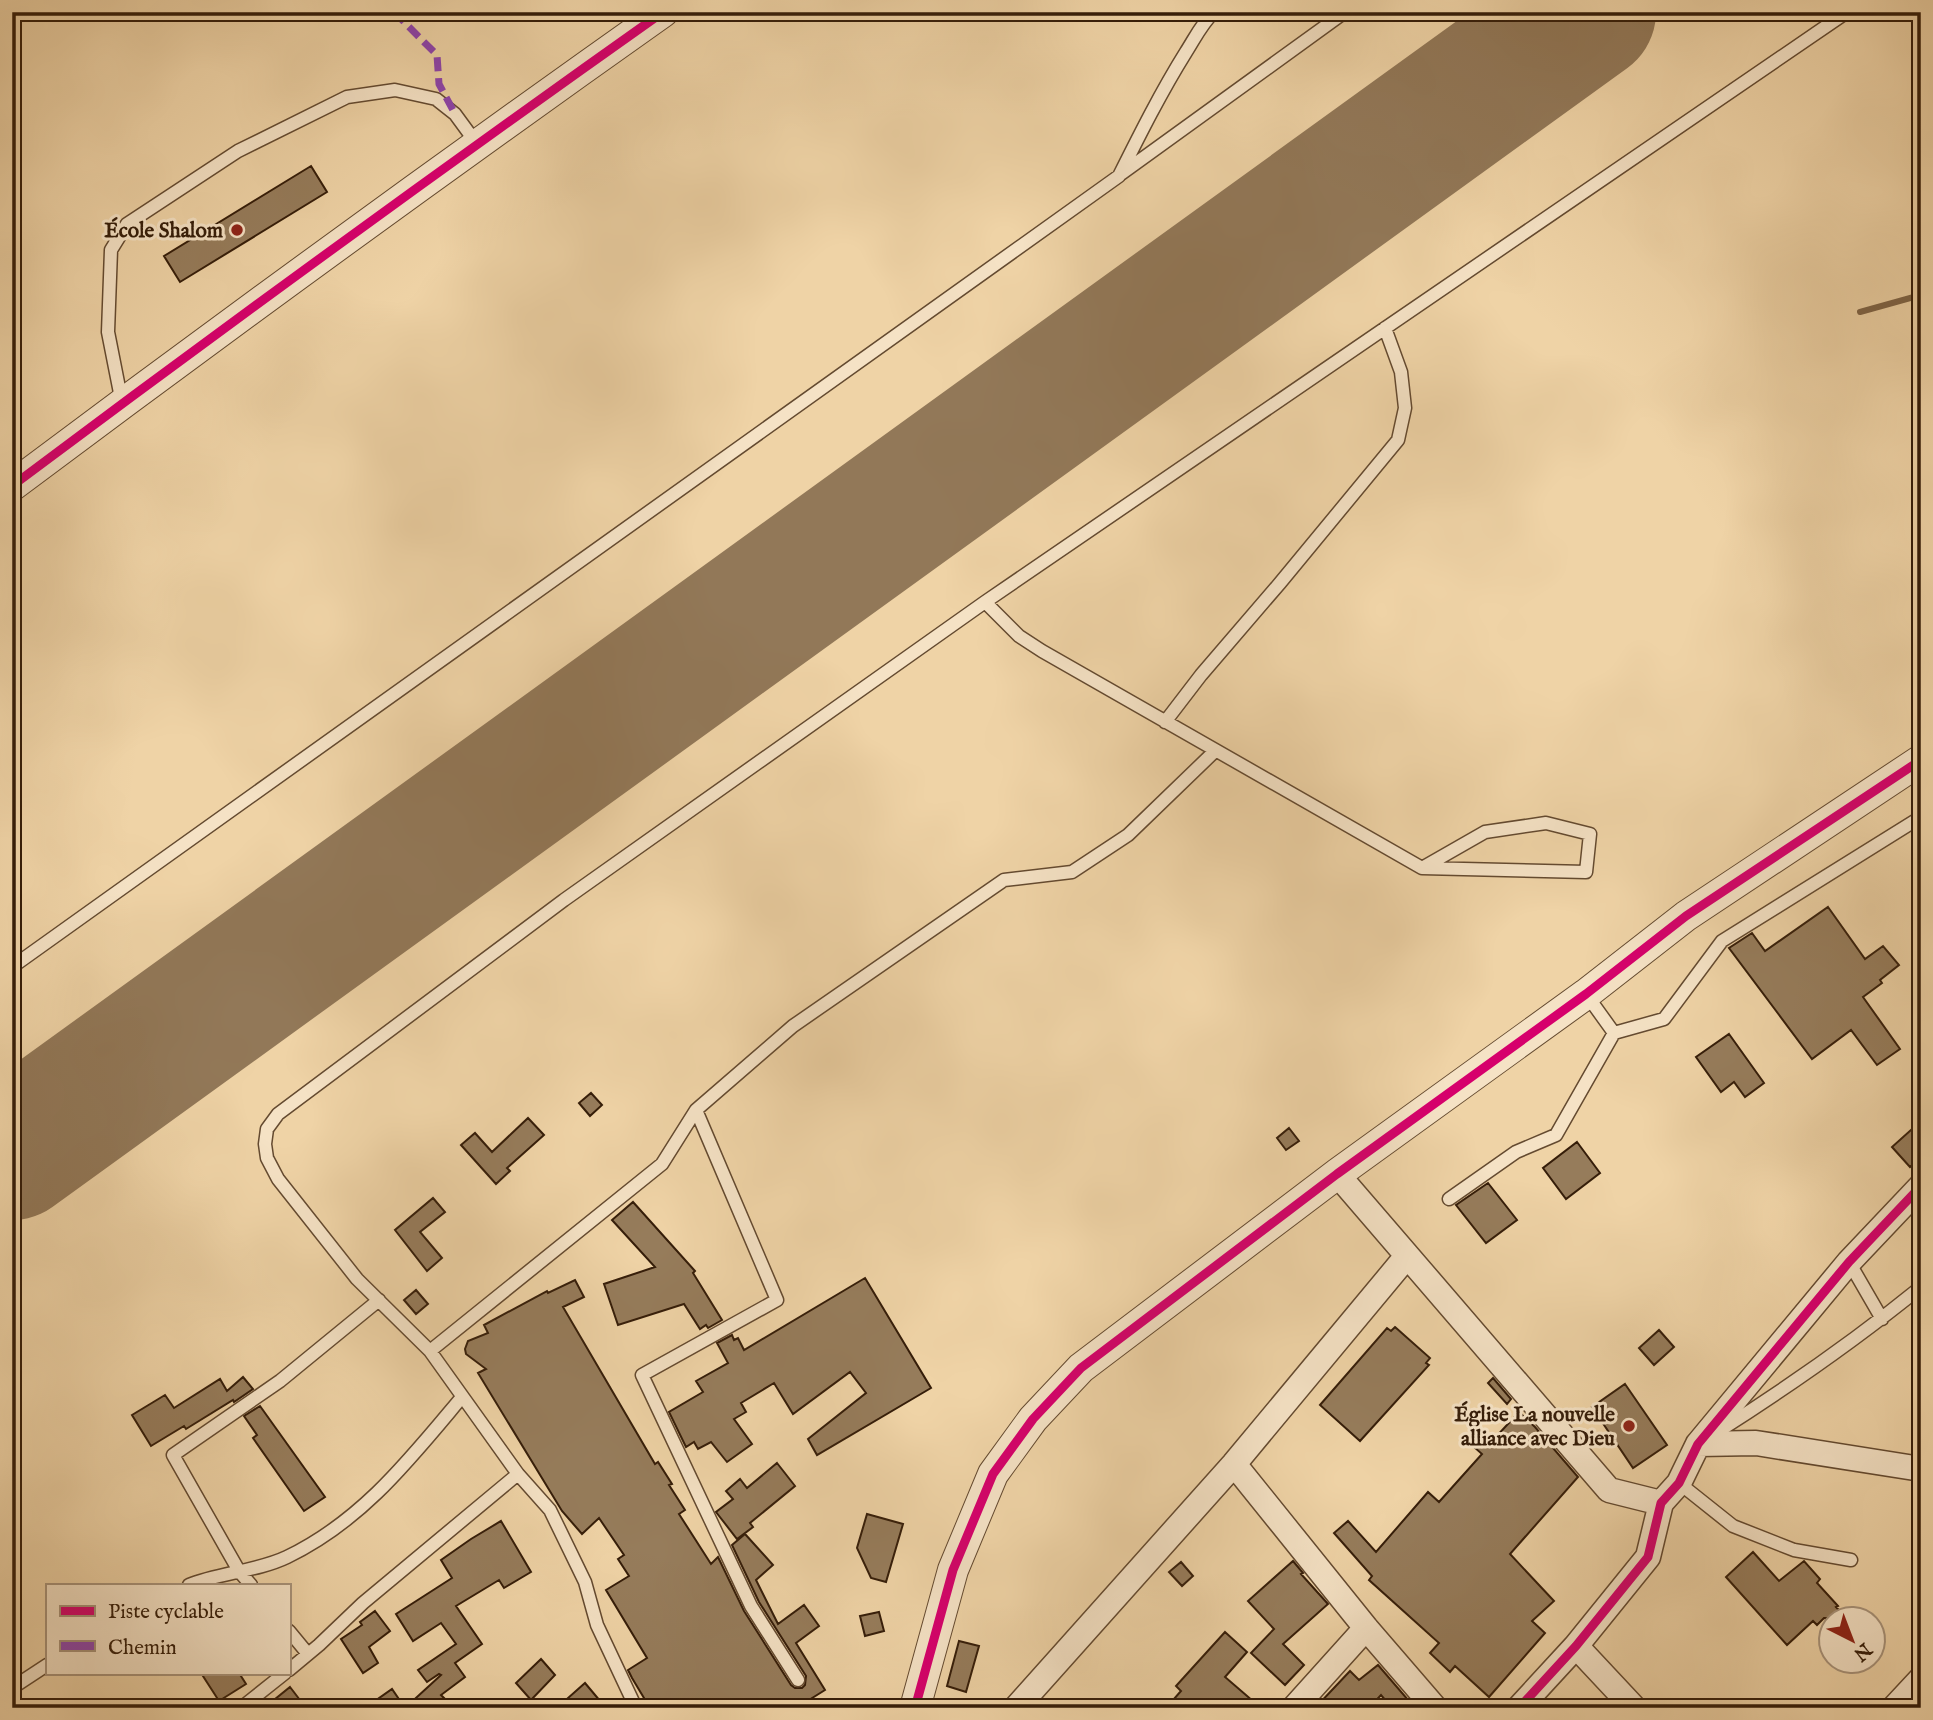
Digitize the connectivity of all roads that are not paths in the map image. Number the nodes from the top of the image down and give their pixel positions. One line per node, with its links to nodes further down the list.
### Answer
1 (663, 12): 5 (street)
2 (1214, 12): 6 (lane)
3 (1345, 12): 6 (lane)
4 (1847, 12): 7 (lane)
5 (477, 144): 8 (street); 8 (lane)
6 (1119, 176): 16 (lane)
7 (1385, 328): 10 (lane); 11 (lane)
8 (122, 404): 9 (street)
9 (12, 486)
10 (985, 602): 11 (lane); 26 (lane)
11 (1165, 722): 12 (lane)
12 (1215, 751): 15 (lane); 19 (lane)
13 (1921, 760): 17 (street)
14 (1921, 817): 18 (lane)
15 (1422, 868): 15 (lane)
16 (12, 967)
17 (1586, 994): 18 (lane); 20 (street)
18 (1615, 1033): 22 (lane)
19 (696, 1110): 28 (lane); 48 (lane)
20 (1337, 1174): 23 (street); 52 (street)
21 (1921, 1186): 24 (street)
22 (1449, 1199)
23 (1407, 1256): 31 (street); 35 (street)
24 (1849, 1262): 27 (lane); 30 (street)
25 (1921, 1287): 27 (lane)
26 (379, 1300): 28 (lane); 37 (lane)
27 (1882, 1318): 30 (lane)
28 (430, 1351): 29 (lane)
29 (462, 1397): 33 (lane); 37 (lane)
30 (1698, 1444): 32 (street); 34 (street)
31 (1234, 1464): 40 (street); 53 (street)
32 (1921, 1469)
33 (518, 1474): 43 (lane); 51 (lane)
34 (1679, 1483): 35 (street); 36 (lane)
35 (1661, 1503): 42 (street)
36 (1851, 1560)
37 (239, 1571): 38 (lane); 39 (lane)
38 (193, 1584)
39 (250, 1584)
40 (1366, 1628): 54 (street); 55 (street)
41 (290, 1632): 43 (lane)
42 (1576, 1646): 56 (street); 57 (street)
43 (308, 1654): 45 (lane)
44 (46, 1666): 49 (lane)
45 (290, 1669)
46 (283, 1674): 50 (lane)
47 (1921, 1679): 58 (street)
48 (798, 1680)
49 (12, 1688)
50 (241, 1708)
51 (636, 1708)
52 (915, 1708)
53 (1016, 1708)
54 (1294, 1708)
55 (1435, 1708)
56 (1519, 1708)
57 (1634, 1708)
58 (1894, 1708)

